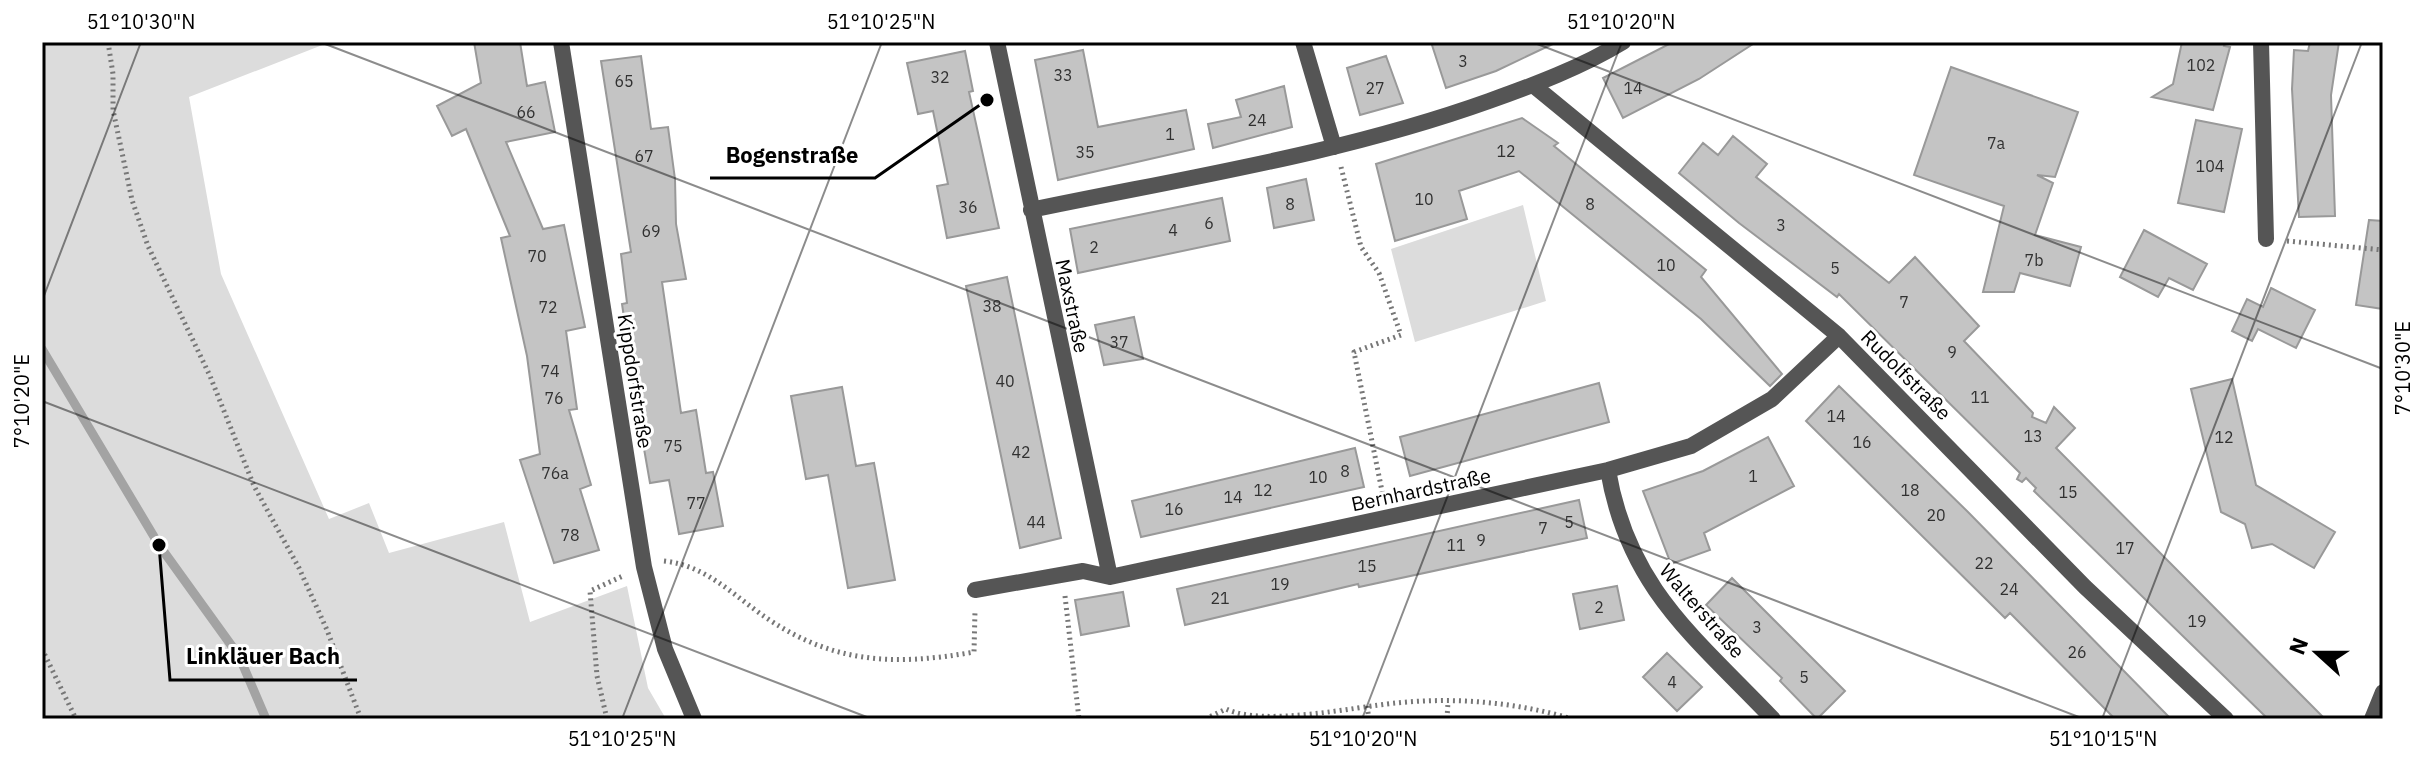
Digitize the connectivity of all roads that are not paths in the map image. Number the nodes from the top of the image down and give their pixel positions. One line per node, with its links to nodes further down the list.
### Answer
1 (561, 42): 15 (street, Kippdorfstraße)
2 (997, 42): 8 (street, Maxstraße)
3 (1303, 42): 7 (street)
4 (1623, 42): 6 (street)
5 (2261, 42): 9 (street)
6 (1533, 85): 7 (street); 10 (street, Rudolfstraße)
7 (1334, 147): 8 (street)
8 (1031, 210): 12 (street, Maxstraße)
9 (2266, 239)
10 (1839, 336): 11 (street, Bernhardstraße); 17 (street, Rudolfstraße)
11 (1608, 470): 12 (street, Bernhardstraße); 16 (street, Walterstraße)
12 (1110, 577): 13 (street, Bernhardstraße)
13 (975, 590)
14 (2383, 692): 18 (street)
15 (694, 719)
16 (1773, 719)
17 (2226, 719)
18 (2372, 719)

